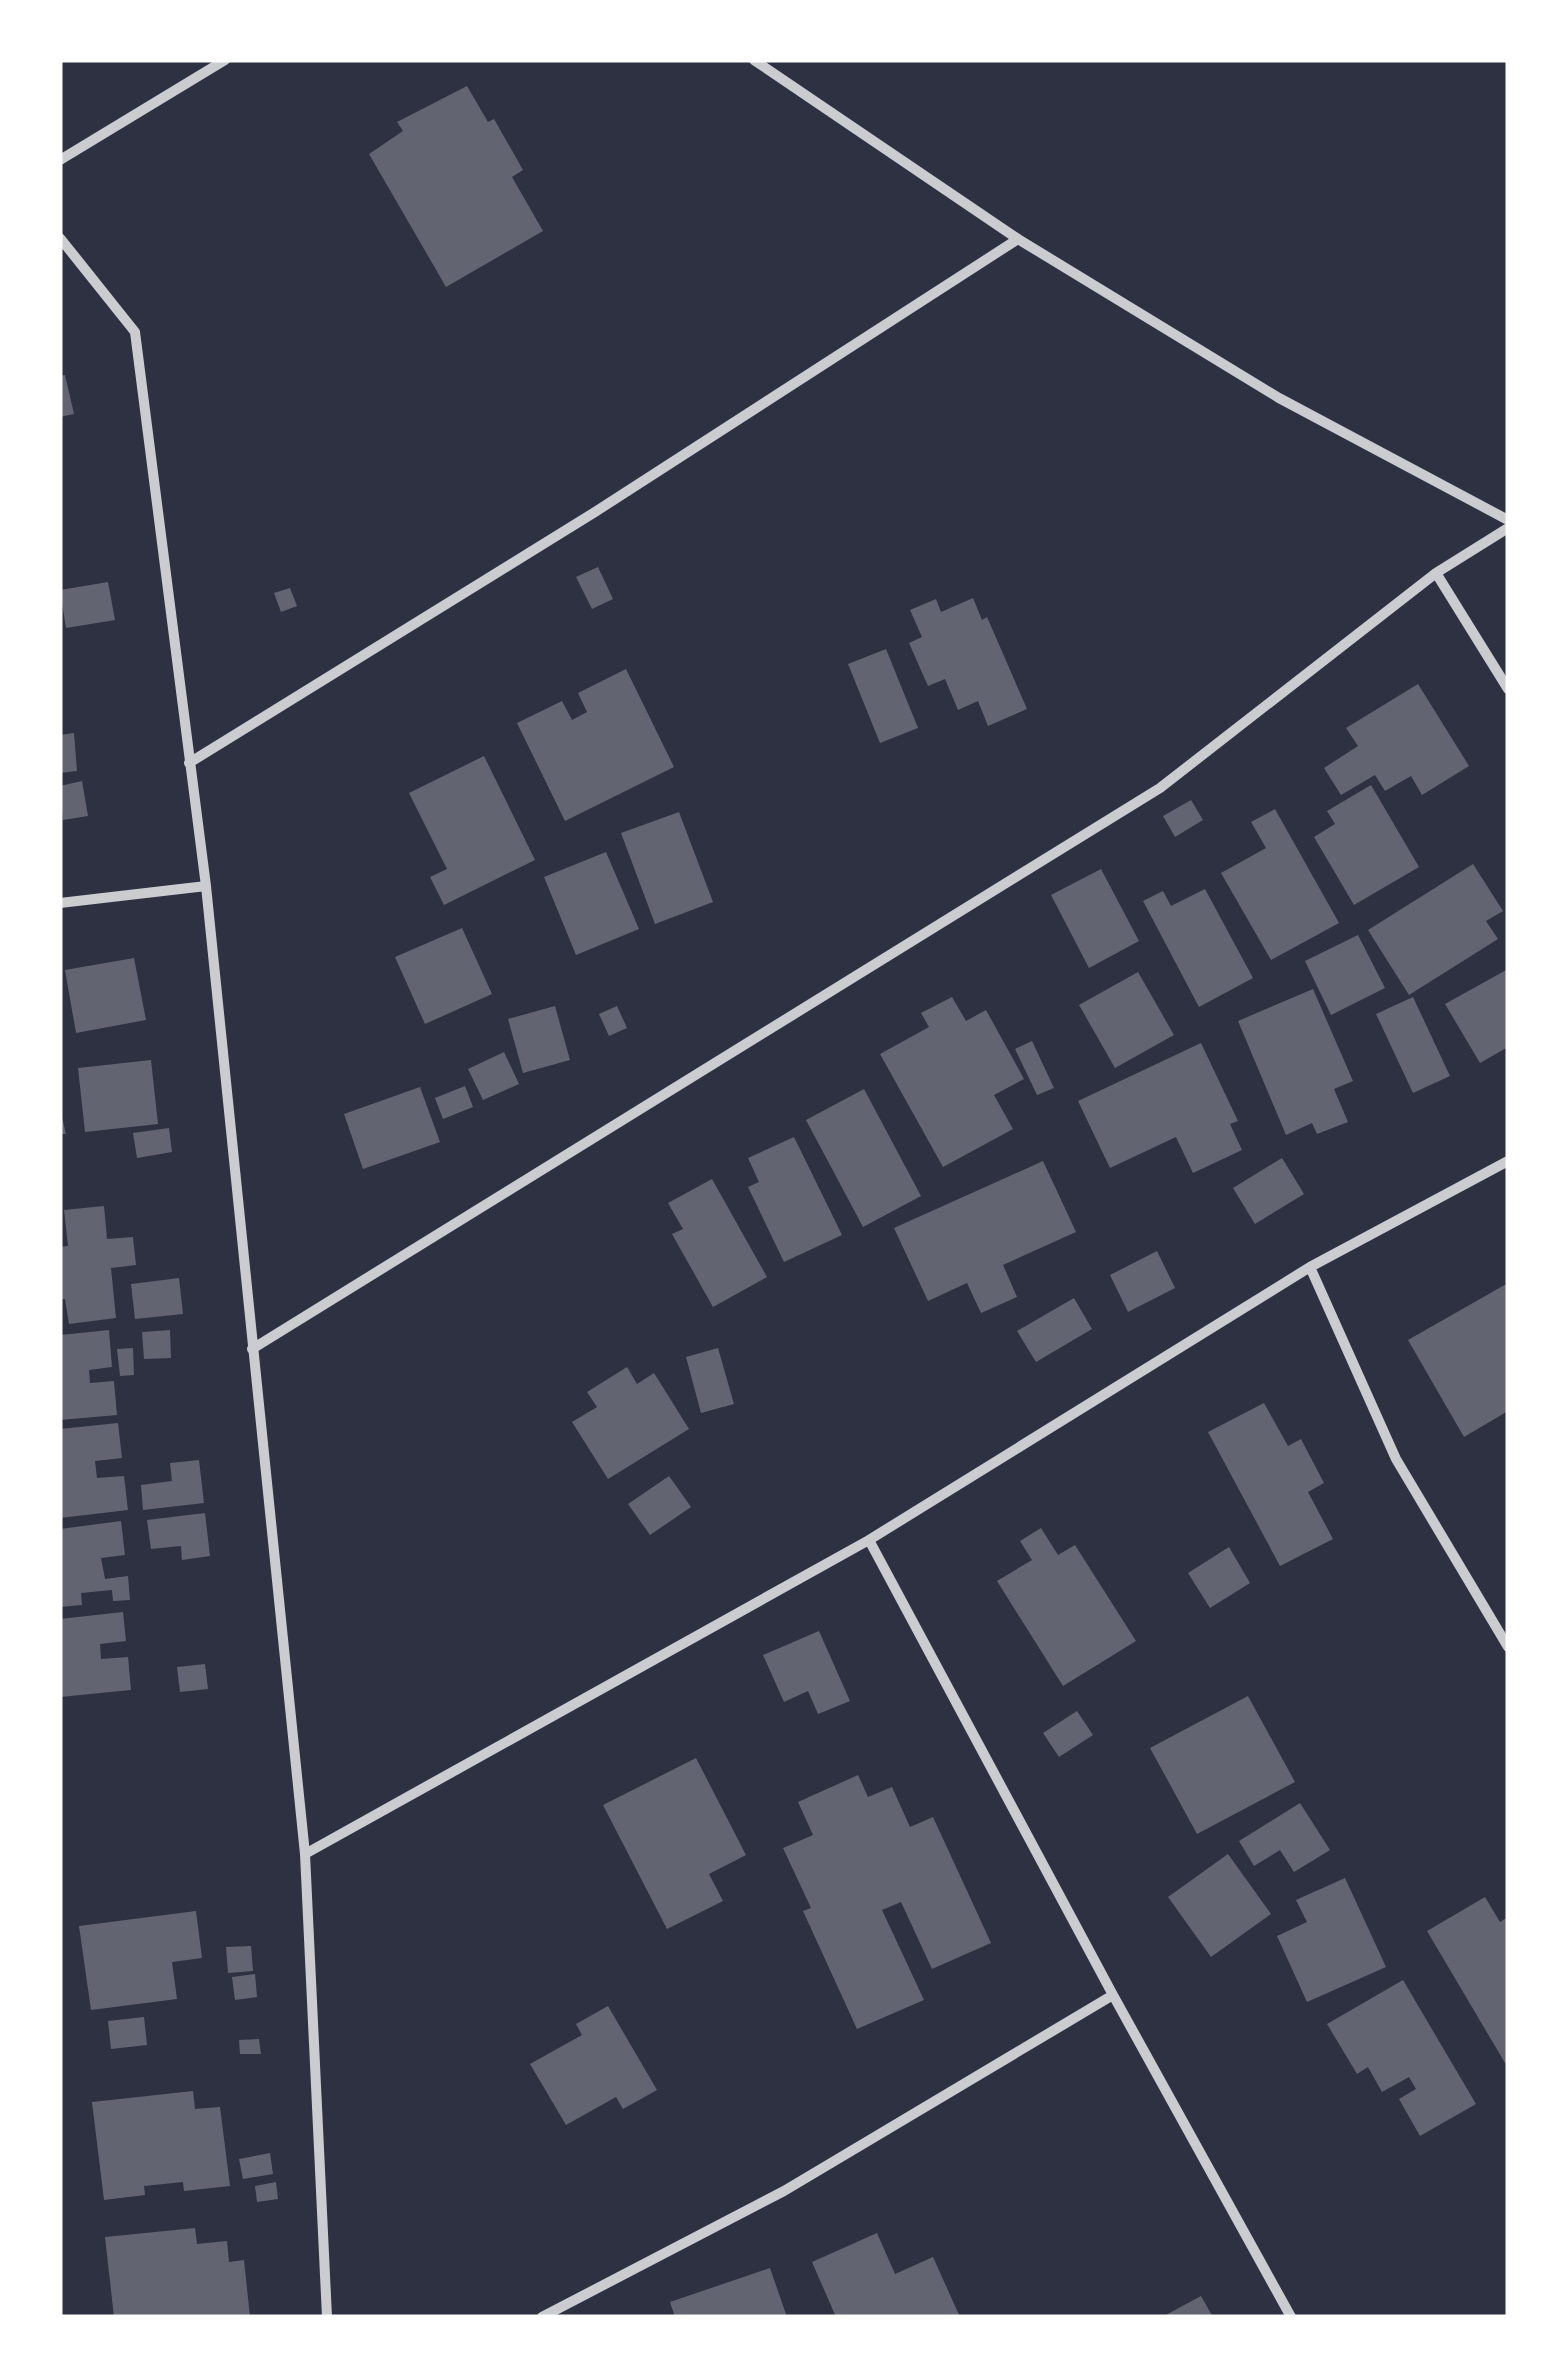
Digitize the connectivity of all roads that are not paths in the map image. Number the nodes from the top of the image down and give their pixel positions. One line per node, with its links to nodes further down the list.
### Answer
1 (224, 60): 3 (street)
2 (754, 60): 5 (street)
3 (60, 160)
4 (60, 238): 10 (street)
5 (1018, 239): 6 (street); 10 (street)
6 (1508, 520)
7 (1508, 528): 8 (street)
8 (1436, 572): 9 (street); 15 (street)
9 (1508, 689)
10 (189, 763): 11 (street)
11 (206, 886): 12 (street); 15 (street)
12 (60, 904)
13 (1508, 1161): 14 (street)
14 (1310, 1267): 16 (street); 17 (street)
15 (252, 1349): 18 (street)
16 (869, 1540): 18 (street); 19 (street)
17 (1508, 1647)
18 (305, 1854): 20 (street)
19 (1113, 1995): 21 (street); 22 (street)
20 (326, 2317)
21 (542, 2317)
22 (1291, 2317)

